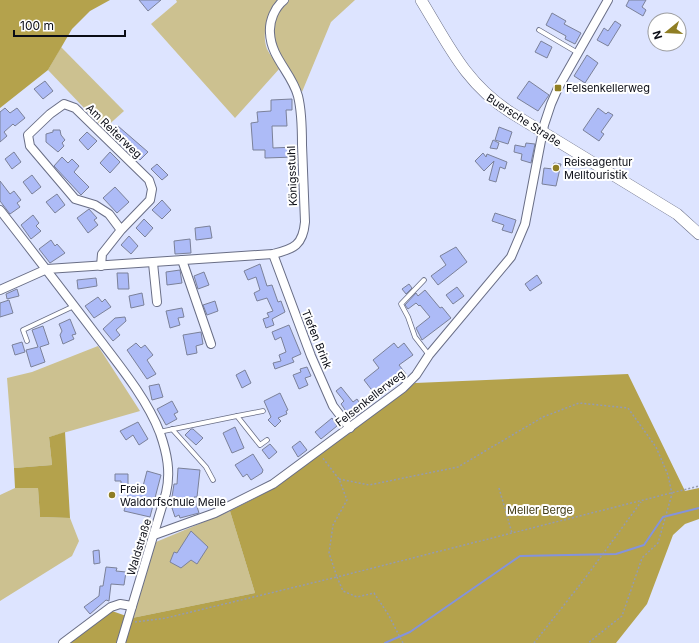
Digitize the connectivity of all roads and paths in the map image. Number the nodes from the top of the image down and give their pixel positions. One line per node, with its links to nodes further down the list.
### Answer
1 (284, 0): 10 (street, Königsstuhl)
2 (422, 0): 6 (main road, Buersche Straße)
3 (608, 0): 5 (street, Felsenkellerweg)
4 (539, 30): 5 (lane)
5 (578, 53): 6 (street, Felsenkellerweg)
6 (542, 132): 9 (main road, Buersche Straße); 21 (street, Felsenkellerweg)
7 (0, 210): 14 (street, Waldstraße)
8 (121, 230): 8 (street, Am Reiterweg); 13 (street, Am Reiterweg)
9 (699, 234)
10 (273, 254): 11 (street, Königsstuhl); 24 (street, Tiefen Brink)
11 (182, 260): 12 (street, Königsstuhl); 20 (street)
12 (153, 263): 13 (street, Königsstuhl); 17 (street)
13 (101, 266): 14 (street, Königsstuhl)
14 (47, 269): 16 (street); 18 (street, Waldstraße)
15 (424, 280): 21 (lane)
16 (0, 290)
17 (157, 302)
18 (74, 306): 19 (lane); 26 (street, Waldstraße)
19 (27, 341)
20 (211, 344)
21 (429, 355): 24 (street, Felsenkellerweg)
22 (263, 411): 23 (lane)
23 (237, 416): 25 (lane); 27 (lane)
24 (350, 428): 28 (street, Felsenkellerweg)
25 (172, 429): 26 (lane); 30 (lane)
26 (159, 432): 36 (street, Waldstraße)
27 (267, 440)
28 (317, 450): 29 (path); 36 (street, Felsenkellerweg)
29 (338, 479): 33 (path); 37 (path)
30 (213, 480)
31 (699, 486): 33 (path)
32 (499, 488): 35 (path)
33 (672, 494): 34 (path); 44 (path)
34 (641, 502): 35 (path); 43 (path)
35 (512, 533): 37 (path)
36 (154, 535): 38 (street, Waldstraße)
37 (337, 578): 39 (path); 42 (path)
38 (132, 606): 39 (street, Waldstraße); 40 (street)
39 (127, 623): 41 (street, Waldstraße)
40 (63, 643)
41 (121, 643)
42 (403, 643)
43 (534, 643)
44 (588, 643)

